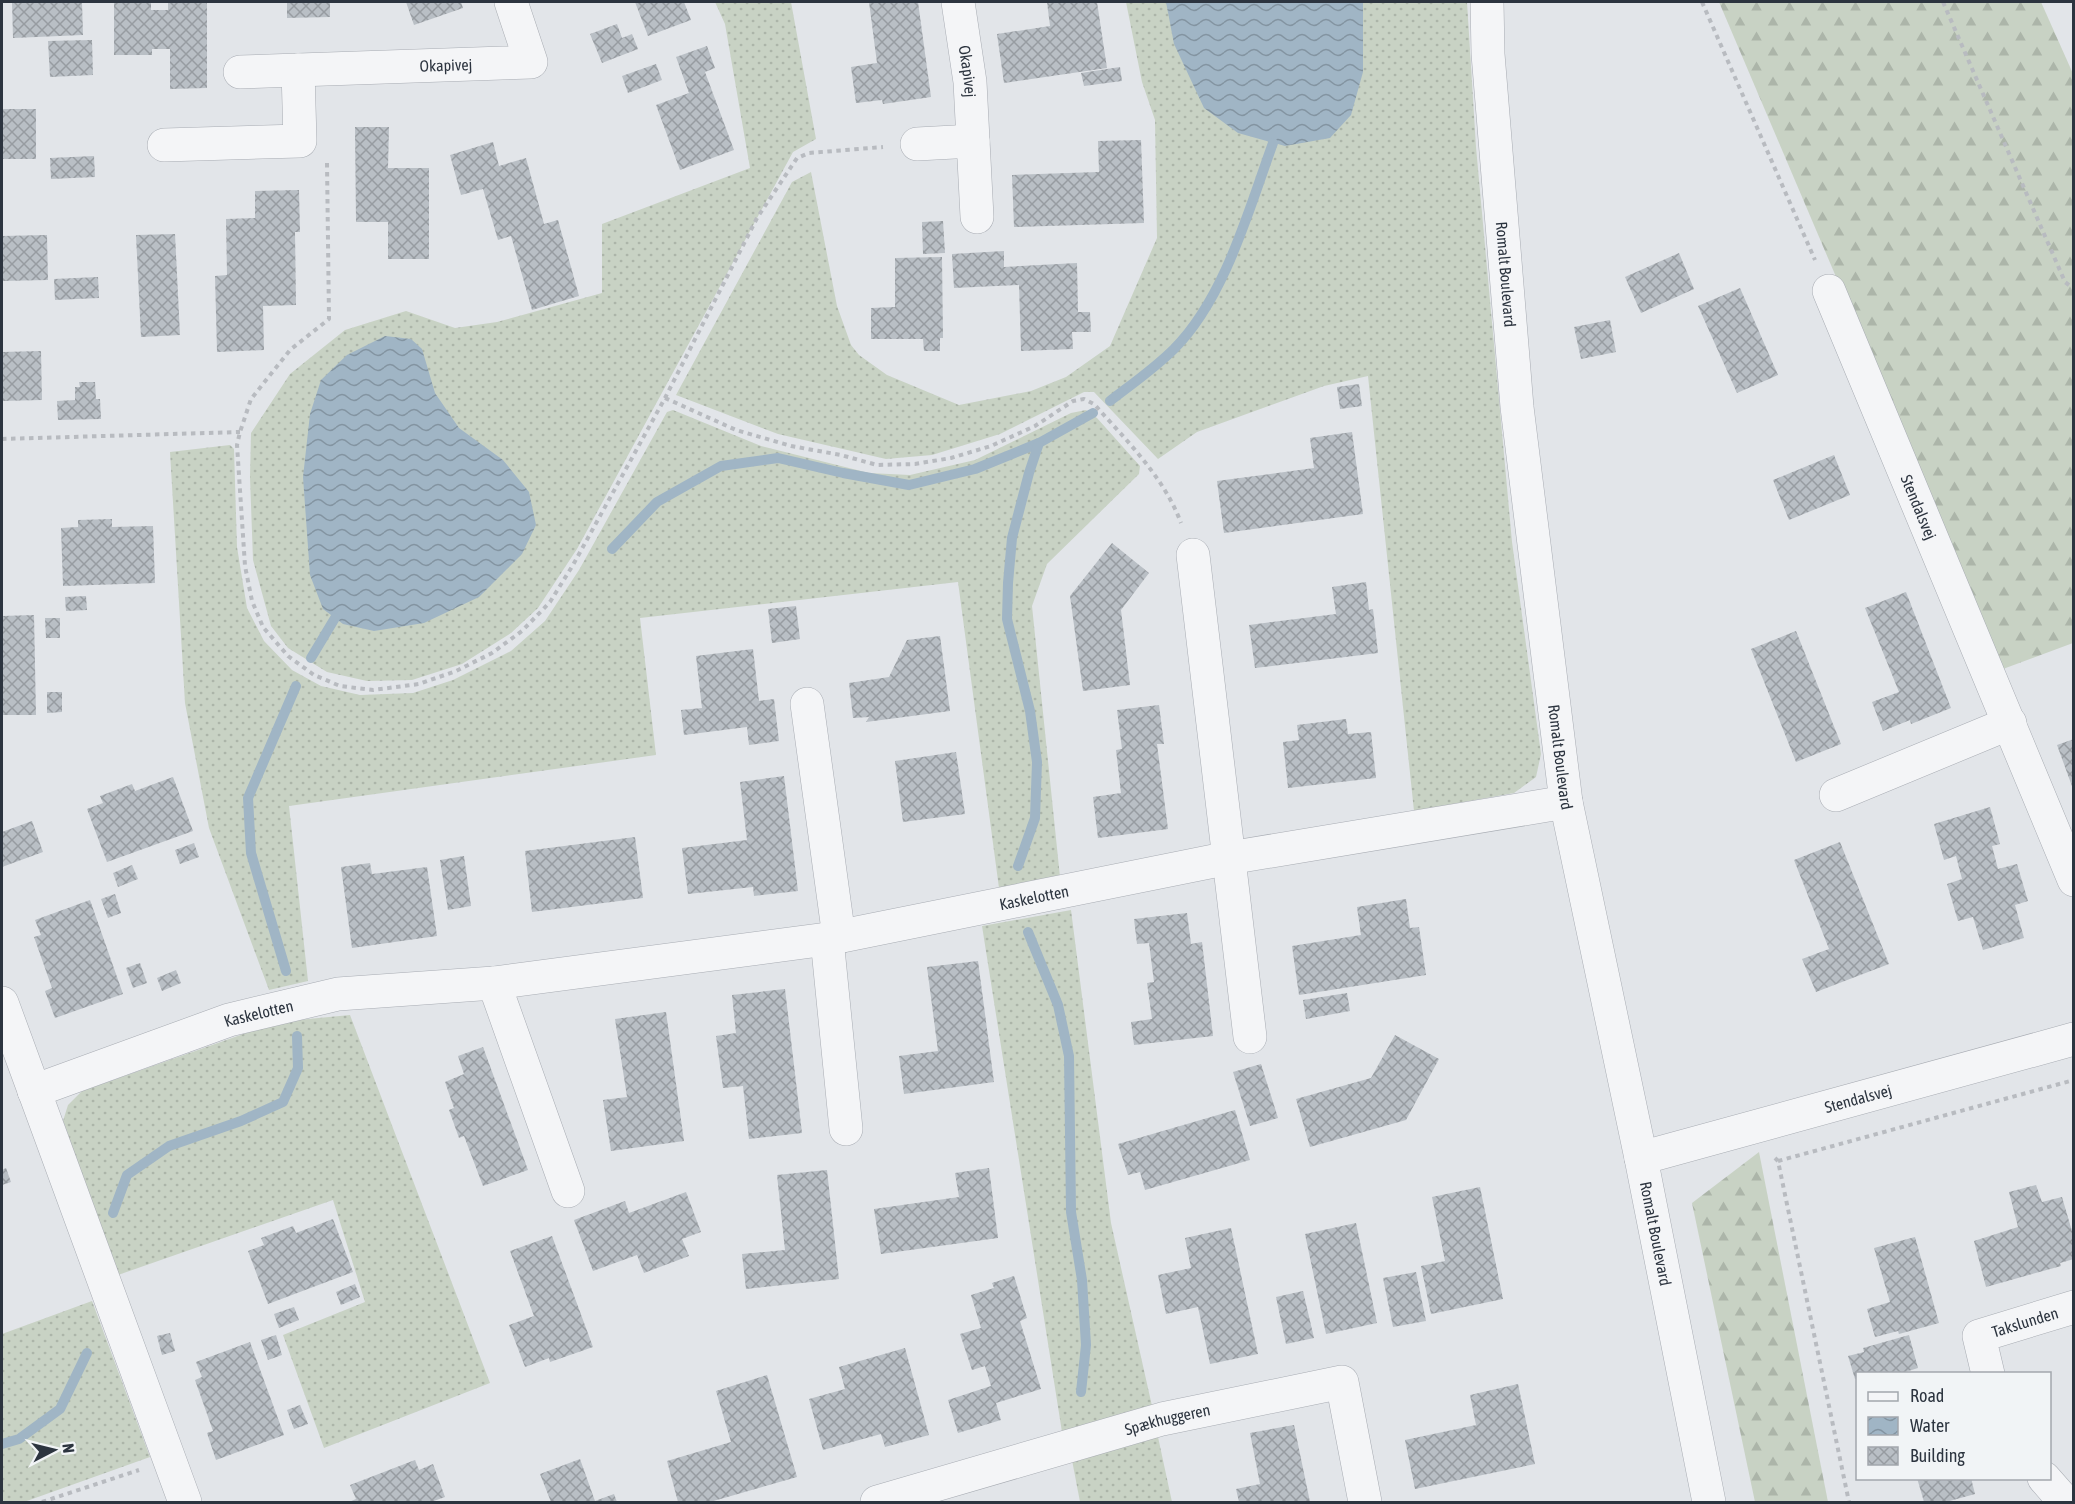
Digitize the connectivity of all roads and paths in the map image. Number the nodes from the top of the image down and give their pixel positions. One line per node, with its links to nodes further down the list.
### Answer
1 (511, 2): 6 (street, Okapivej)
2 (958, 2): 8 (street, Okapivej)
3 (1487, 2): 22 (street, Romalt Boulevard)
4 (1702, 2): 14 (path)
5 (1943, 2): 13 (path)
6 (298, 70): 7 (street, Okapivej); 10 (street)
7 (240, 72)
8 (973, 141): 9 (street); 12 (street, Okapivej)
9 (916, 144): 15 (path)
10 (165, 145)
11 (327, 152): 16 (path)
12 (977, 217)
13 (2073, 289)
14 (1829, 291): 20 (street, Stendalsvej)
15 (665, 398): 16 (path); 18 (path)
16 (240, 432): 17 (path)
17 (2, 439)
18 (1193, 555): 23 (street)
19 (807, 704): 25 (street)
20 (2010, 723): 21 (street); 24 (street, Stendalsvej)
21 (1836, 795)
22 (1566, 802): 23 (street, Kaskelotten); 33 (street, Romalt Boulevard)
23 (1229, 858): 25 (street, Kaskelotten); 28 (street)
24 (2073, 880)
25 (833, 938): 26 (street, Kaskelotten); 32 (street)
26 (494, 983): 31 (street, Kaskelotten); 34 (street)
27 (2, 1003): 31 (street)
28 (1250, 1037)
29 (2073, 1039): 33 (street, Stendalsvej)
30 (2073, 1080): 44 (path)
31 (34, 1091): 37 (street)
32 (846, 1129)
33 (1641, 1158): 43 (street, Romalt Boulevard)
34 (568, 1191)
35 (2073, 1308): 36 (street, Takslunden)
36 (1988, 1372)
37 (168, 1460): 39 (path); 40 (street)
38 (2045, 1480): 45 (street)
39 (42, 1503)
40 (185, 1503)
41 (877, 1503): 42 (street, Spækhuggeren)
42 (1365, 1503)
43 (1709, 1503)
44 (1849, 1503)
45 (2064, 1503)

